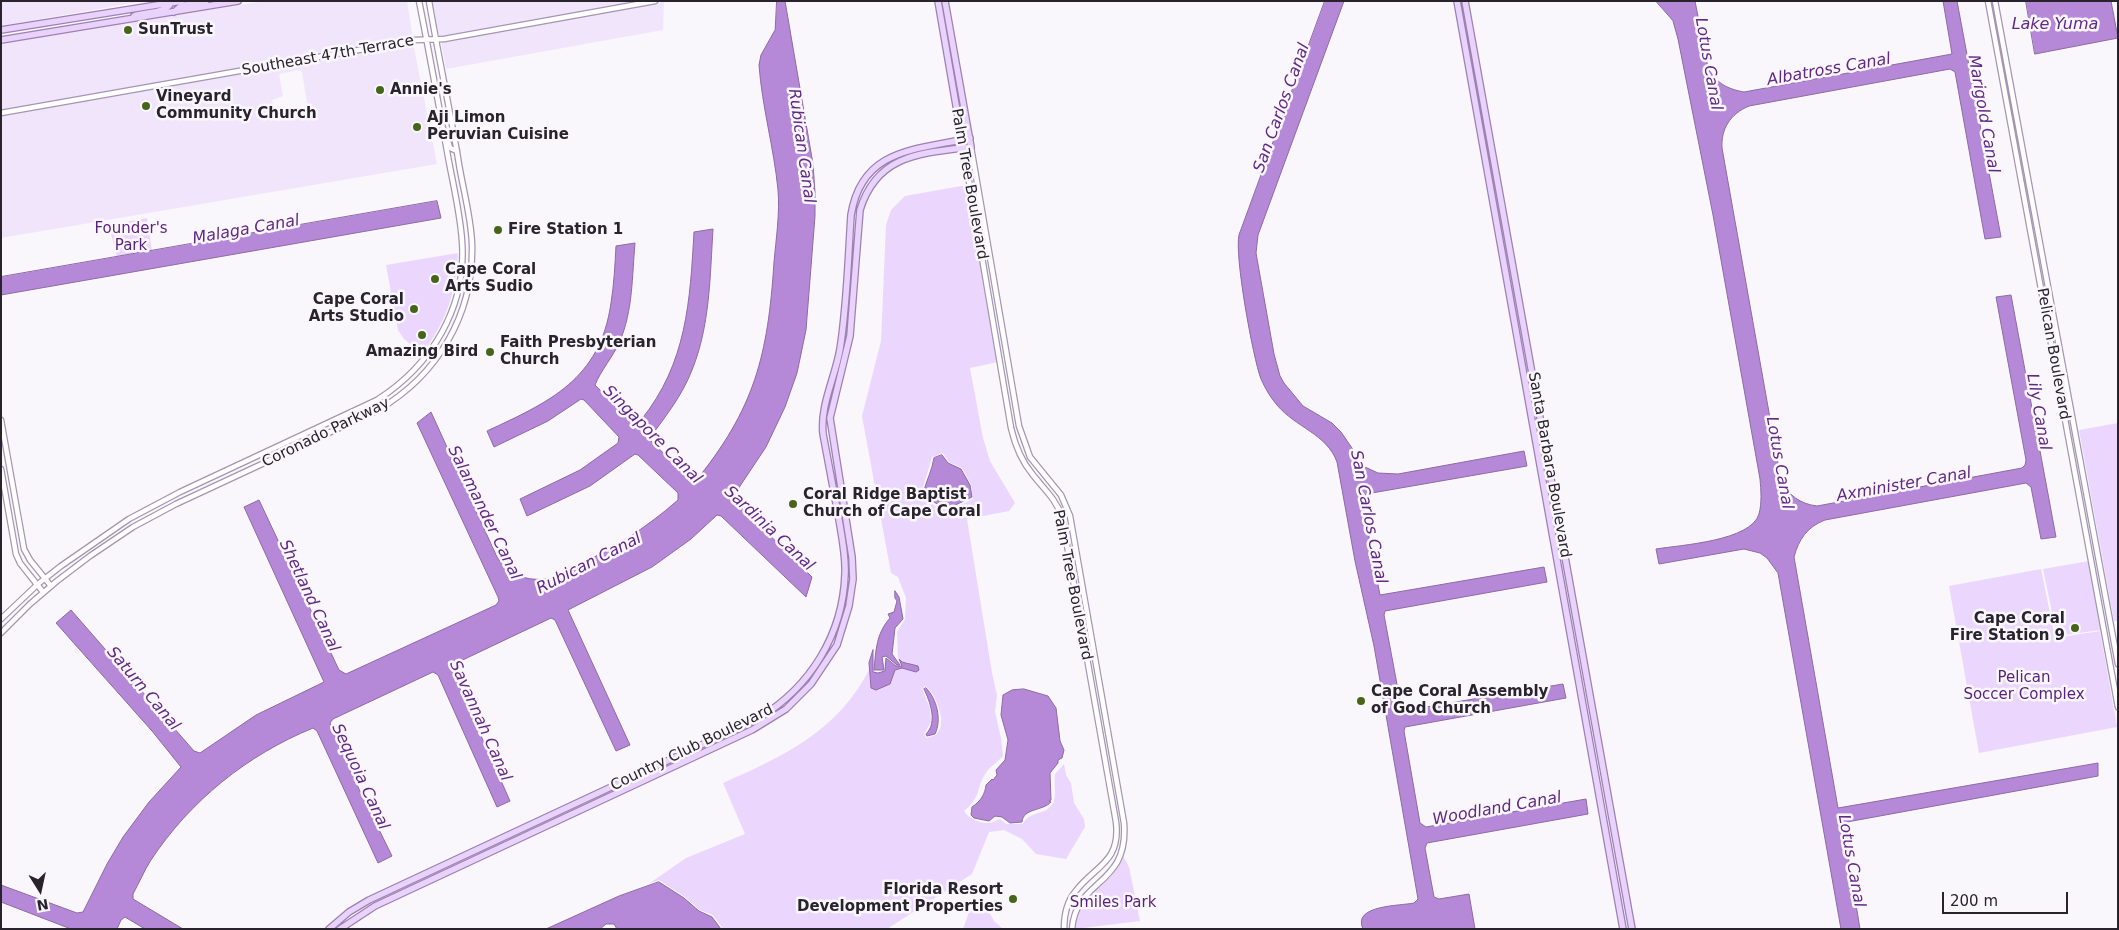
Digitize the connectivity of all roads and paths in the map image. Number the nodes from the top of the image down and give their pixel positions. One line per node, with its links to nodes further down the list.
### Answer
1 (182, 1): 13 (main road)
2 (206, 1): 14 (main road)
3 (238, 1): 14 (main road)
4 (420, 1): 17 (street, Coronado Parkway)
5 (429, 1): 18 (street, Coronado Parkway)
6 (655, 1): 18 (street, Southeast 47th Terrace)
7 (938, 1): 23 (main road, Palm Tree Boulevard)
8 (945, 1): 22 (main road, Palm Tree Boulevard)
9 (1457, 1): 63 (main road, Santa Barbara Boulevard)
10 (1466, 1): 64 (main road, Santa Barbara Boulevard)
11 (1988, 1): 54 (street, Pelican Boulevard)
12 (1995, 1): 53 (street, Pelican Boulevard)
13 (171, 3): 15 (main road); 16 (main road)
14 (174, 12): 15 (main road)
15 (129, 20): 19 (main road)
16 (1, 30)
17 (426, 39): 18 (street, Southeast 47th Terrace); 20 (street, Southeast 47th Terrace); 21 (street, Coronado Parkway)
18 (436, 39): 26 (street, Coronado Parkway)
19 (1, 40)
20 (1, 113)
21 (443, 131): 26 (street); 47 (street, Coronado Parkway)
22 (970, 138): 23 (main road, Country Club Boulevard); 24 (main road, Palm Tree Boulevard)
23 (962, 140): 25 (street, Palm Tree Boulevard); 31 (main road, Country Club Boulevard)
24 (971, 147): 25 (main road, Country Club Boulevard); 27 (street, Palm Tree Boulevard)
25 (963, 148): 28 (street, Palm Tree Boulevard); 33 (main road, Country Club Boulevard)
26 (457, 151): 49 (street, Coronado Parkway)
27 (975, 173): 28 (street); 29 (street, Palm Tree Boulevard)
28 (968, 174): 30 (street, Palm Tree Boulevard)
29 (985, 230): 30 (street); 32 (street, Palm Tree Boulevard)
30 (978, 232): 34 (street, Palm Tree Boulevard)
31 (846, 284): 33 (main road); 35 (main road, Country Club Boulevard)
32 (994, 284): 34 (street); 37 (street, Palm Tree Boulevard)
33 (854, 285): 36 (main road, Country Club Boulevard)
34 (987, 285): 38 (street, Palm Tree Boulevard)
35 (843, 328): 36 (main road); 59 (main road, Country Club Boulevard)
36 (850, 329): 60 (main road, Country Club Boulevard)
37 (1004, 337): 38 (street); 39 (street, Palm Tree Boulevard)
38 (996, 338): 40 (street, Palm Tree Boulevard)
39 (1013, 394): 40 (street); 42 (street, Palm Tree Boulevard)
40 (1006, 396): 43 (street, Palm Tree Boulevard)
41 (1, 420): 47 (street)
42 (1027, 450): 43 (street); 45 (street, Palm Tree Boulevard)
43 (1020, 454): 46 (street, Palm Tree Boulevard)
44 (1, 469): 48 (street)
45 (1072, 529): 46 (street); 56 (street, Palm Tree Boulevard)
46 (1065, 530): 55 (street, Palm Tree Boulevard)
47 (45, 578): 48 (street, Coronado Parkway); 49 (street)
48 (38, 584): 50 (street); 51 (street, Coronado Parkway)
49 (51, 586): 50 (street, Coronado Parkway)
50 (43, 592): 52 (street, Coronado Parkway)
51 (1, 619)
52 (1, 634)
53 (2118, 664)
54 (2118, 707)
55 (1090, 877): 56 (street); 57 (street, Palm Tree Boulevard)
56 (1097, 886): 58 (street, Palm Tree Boulevard)
57 (1074, 893): 58 (street); 61 (street, Palm Tree Boulevard)
58 (1083, 899): 62 (street, Palm Tree Boulevard)
59 (329, 929)
60 (340, 929)
61 (1064, 929)
62 (1072, 929)
63 (1623, 929)
64 (1632, 929)

